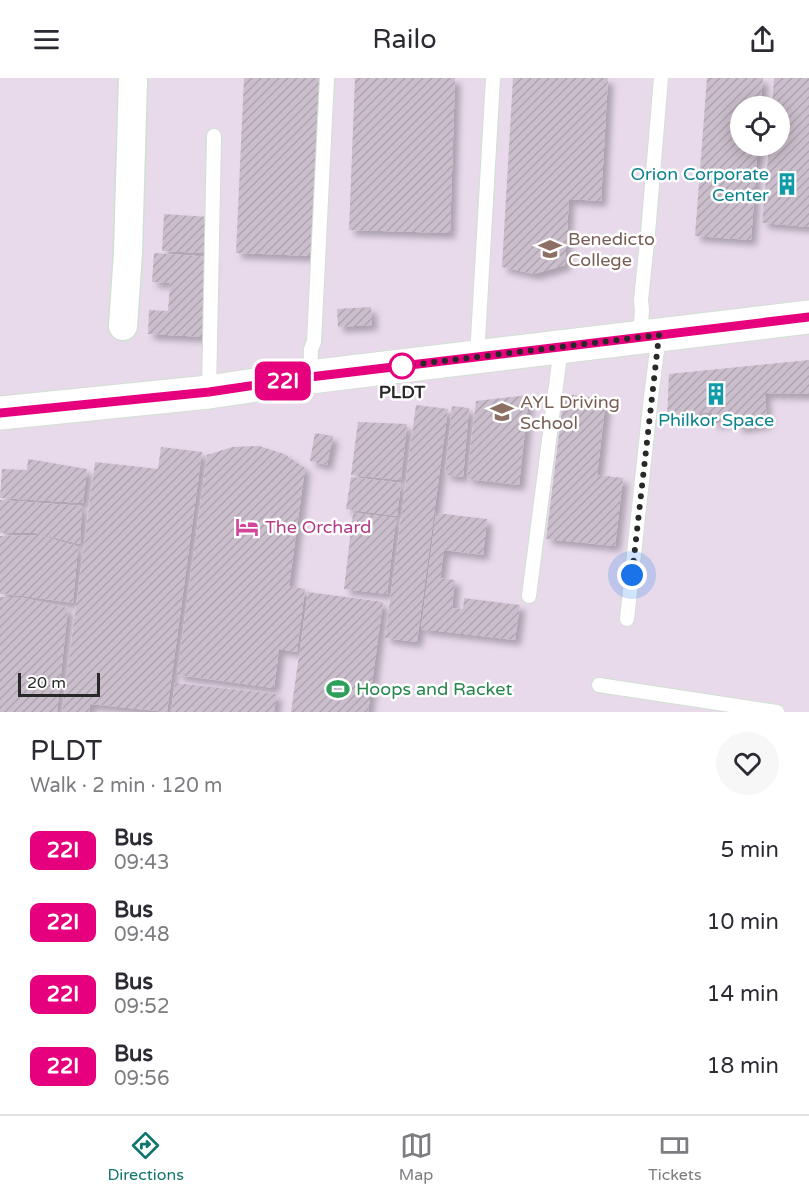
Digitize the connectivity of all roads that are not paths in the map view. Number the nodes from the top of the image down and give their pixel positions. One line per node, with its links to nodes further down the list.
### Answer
1 (133, 78): 7 (street)
2 (327, 78): 11 (lane)
3 (493, 78): 10 (lane)
4 (661, 78): 8 (lane)
5 (214, 136): 12 (lane)
6 (809, 317): 8 (main road)
7 (123, 326)
8 (650, 336): 9 (main road); 15 (lane)
9 (561, 347): 10 (main road); 14 (lane)
10 (477, 357): 11 (main road)
11 (310, 377): 12 (main road)
12 (209, 392): 13 (main road)
13 (0, 413)
14 (529, 596)
15 (627, 619)
16 (599, 685): 17 (lane)
17 (777, 712)

